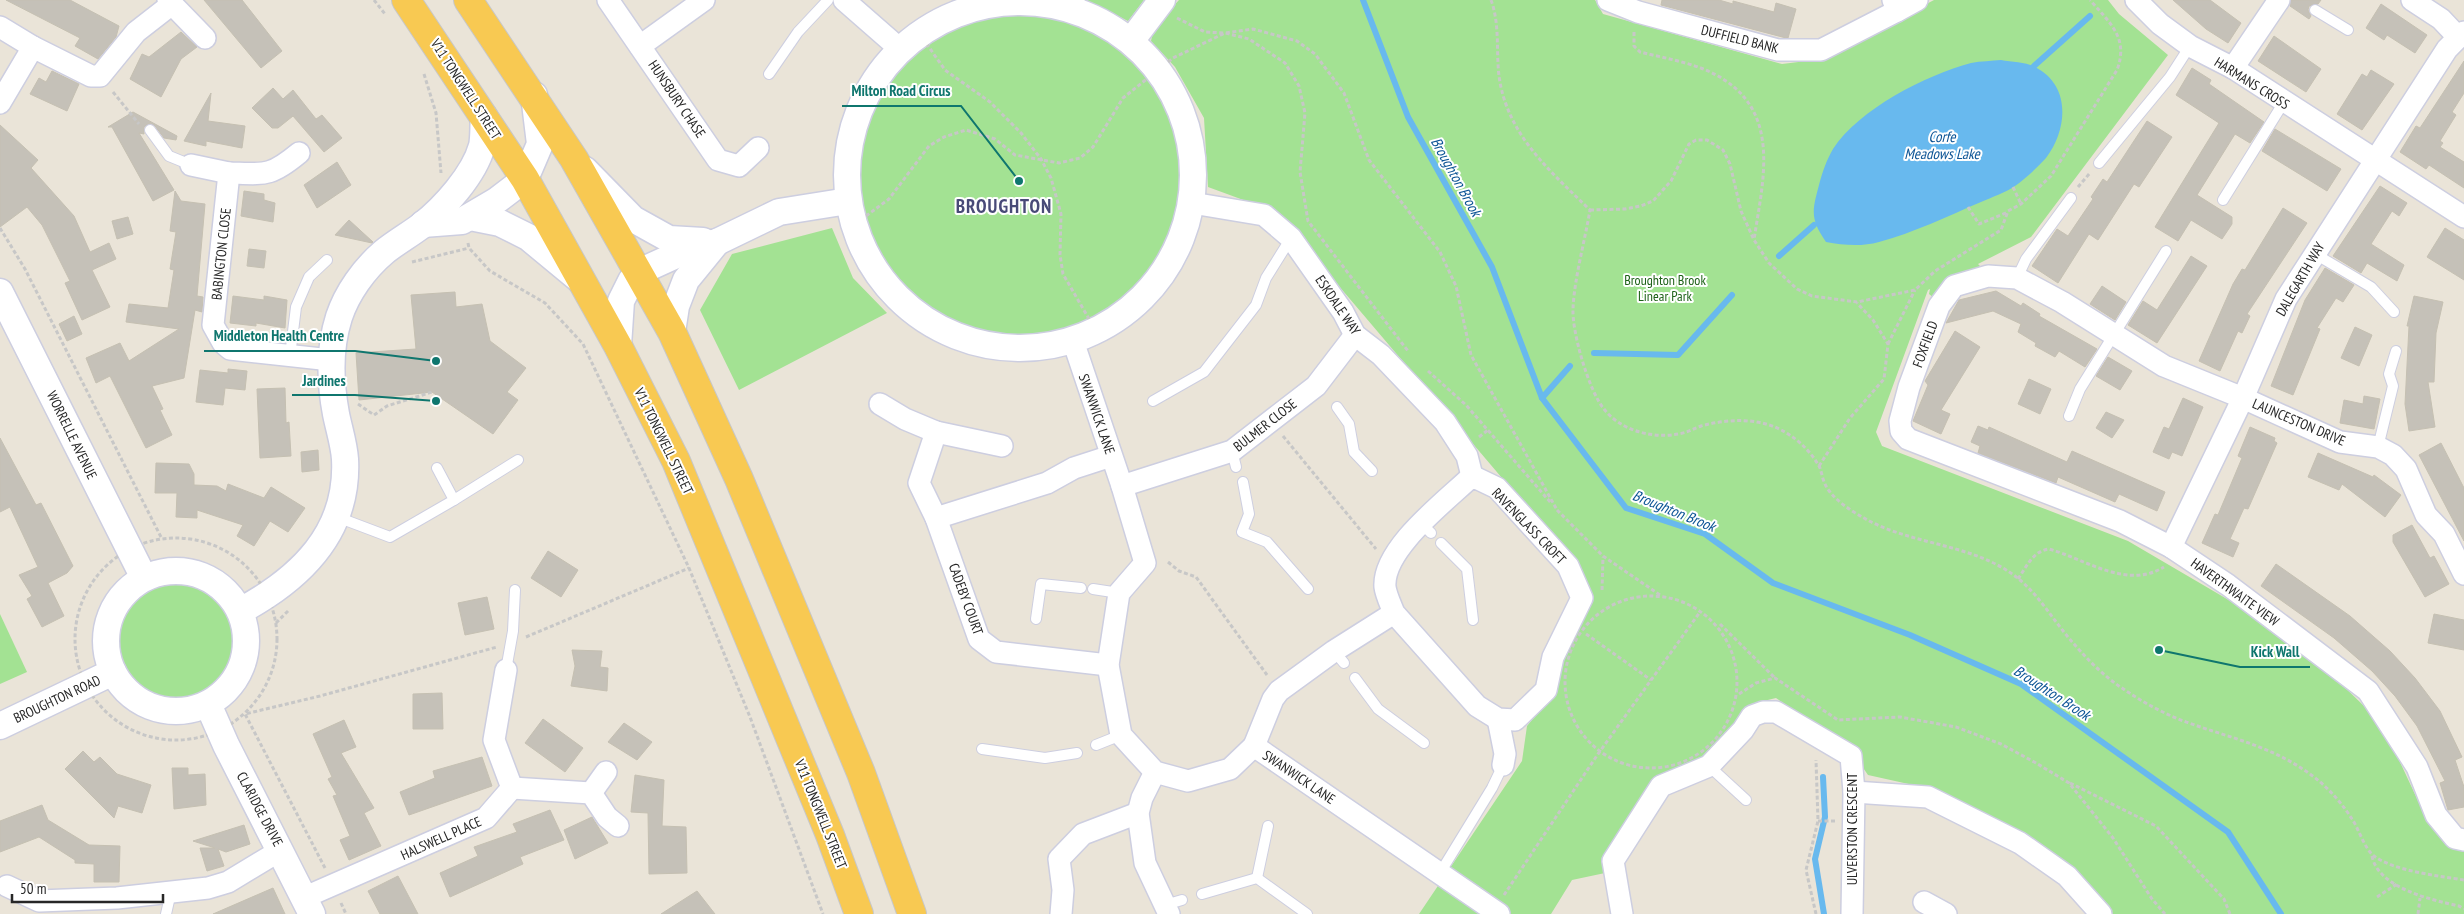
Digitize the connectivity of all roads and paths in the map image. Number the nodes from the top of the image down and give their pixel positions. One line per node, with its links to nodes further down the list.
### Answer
1 (374, 0): 18 (path)
2 (468, 0): 34 (highway)
3 (608, 0): 27 (street, HUNSBURY CHASE)
4 (704, 0): 27 (street)
5 (828, 0): 32 (lane)
6 (844, 0): 25 (street)
7 (1491, 0): 55 (path)
8 (1608, 0): 20 (street, DUFFIELD BANK)
9 (1917, 0): 17 (street, DUFFIELD BANK)
10 (2090, 0): 53 (path)
11 (2136, 0): 28 (street, HARMANS CROSS)
12 (2279, 0): 31 (street)
13 (2412, 0): 23 (street)
14 (170, 2): 24 (street); 33 (street)
15 (1159, 4): 26 (street); 81 (path)
16 (1073, 5): 25 (street); 26 (street)
17 (1895, 5): 20 (street, DUFFIELD BANK)
18 (396, 7): 37 (highway, V11 TONGWELL STREET)
19 (2315, 10): 22 (lane)
20 (1638, 12): 62 (path)
21 (0, 27): 29 (street)
22 (2348, 30)
23 (2461, 34): 42 (street, DALEGARTH WAY)
24 (205, 38)
25 (909, 41): 51 (street); 77 (path)
26 (1131, 41): 52 (street)
27 (640, 46): 39 (street, HUNSBURY CHASE)
28 (2190, 46): 31 (street, HARMANS CROSS); 43 (lane)
29 (34, 47): 33 (street); 36 (street)
30 (422, 68): 49 (path)
31 (2233, 68): 35 (street, HARMANS CROSS)
32 (769, 74)
33 (100, 76): 38 (path)
34 (534, 95): 41 (highway); 46 (street)
35 (2284, 102): 42 (street, HARMANS CROSS); 50 (lane)
36 (0, 104)
37 (484, 116): 46 (highway, V11 TONGWELL STREET); 49 (street)
38 (150, 130): 44 (lane)
39 (758, 148)
40 (299, 153): 45 (street)
41 (574, 159): 63 (street); 67 (highway)
42 (2373, 160): 57 (street, HARMANS CROSS); 65 (street, DALEGARTH WAY)
43 (2099, 163): 48 (path)
44 (191, 165): 45 (street)
45 (229, 173): 82 (street, BABINGTON CLOSE)
46 (525, 179): 58 (street); 69 (highway, V11 TONGWELL STREET)
47 (2013, 187): 53 (path)
48 (2071, 198): 68 (lane)
49 (448, 199): 59 (street)
50 (2222, 200)
51 (848, 202): 63 (street); 77 (street)
52 (1192, 203): 61 (street, ESKDALE WAY); 77 (street)
53 (2021, 204): 56 (path)
54 (1968, 207): 56 (path)
55 (1590, 210): 62 (path); 98 (path)
56 (2008, 211): 70 (path)
57 (2464, 217)
58 (466, 219): 59 (street); 69 (street); 113 (path)
59 (423, 224): 83 (street)
60 (0, 228): 107 (path)
61 (1291, 238): 76 (street, ESKDALE WAY); 87 (lane)
62 (1754, 240): 72 (path)
63 (717, 242): 67 (street); 74 (street)
64 (2166, 251): 75 (lane)
65 (2315, 254): 73 (lane); 86 (street, DALEGARTH WAY)
66 (327, 260): 82 (lane)
67 (639, 272): 74 (highway); 79 (street)
68 (2017, 278): 75 (street, FOXFIELD); 109 (street, FOXFIELD)
69 (584, 284): 79 (highway, V11 TONGWELL STREET)
70 (1915, 290): 72 (path); 78 (path)
71 (0, 292): 110 (street, WORRELLE AVENUE)
72 (1857, 302): 78 (path)
73 (2394, 312)
74 (672, 332): 189 (highway)
75 (2113, 334): 86 (street, FOXFIELD); 91 (lane)
76 (1355, 335): 92 (street, BULMER CLOSE); 101 (street, ESKDALE WAY)
77 (1084, 336): 96 (street, SWANWICK LANE)
78 (1888, 344): 98 (path)
79 (618, 346): 188 (highway, V11 TONGWELL STREET)
80 (2396, 351): 95 (lane)
81 (1409, 353)
82 (290, 356): 83 (street, BABINGTON CLOSE)
83 (331, 360): 105 (street)
84 (1423, 367): 122 (path)
85 (432, 392): 88 (path)
86 (2243, 398): 95 (street, LAUNCESTON DRIVE); 109 (street, DALEGARTH WAY)
87 (1153, 401)
88 (355, 403)
89 (880, 404): 93 (street)
90 (1337, 407): 100 (lane)
91 (2069, 416)
92 (1270, 420): 103 (street, BULMER CLOSE); 112 (path)
93 (936, 432): 94 (street); 106 (street, CADEBY COURT)
94 (1002, 446)
95 (2378, 447): 114 (street, LAUNCESTON DRIVE)
96 (1111, 456): 103 (street, SWANWICK LANE); 106 (street)
97 (518, 460): 104 (lane)
98 (1819, 466): 116 (path)
99 (437, 468): 104 (lane)
100 (1372, 471)
101 (1472, 476): 112 (street); 143 (street, RAVENGLASS CROFT)
102 (1243, 482): 119 (lane)
103 (1122, 486): 121 (street, SWANWICK LANE)
104 (454, 500): 105 (lane)
105 (336, 516): 123 (street)
106 (936, 518): 132 (street, CADEBY COURT)
107 (162, 539): 110 (path); 123 (path)
108 (1441, 543): 128 (lane)
109 (2171, 547): 116 (path); 166 (street, HAVERTHWAITE VIEW)
110 (128, 549): 115 (street, WORRELLE AVENUE); 138 (path)
111 (1168, 562): 139 (path)
112 (1389, 565): 126 (street)
113 (689, 568): 131 (path); 187 (path)
114 (2464, 574)
115 (144, 578): 124 (street); 134 (street)
116 (2018, 578): 168 (path)
117 (1081, 588): 127 (lane)
118 (1093, 589): 121 (lane)
119 (1308, 589)
120 (515, 590): 131 (lane)
121 (1120, 593): 132 (street)
122 (1660, 595): 125 (path); 130 (path)
123 (267, 596): 124 (street); 142 (path)
124 (240, 610): 141 (street)
125 (1700, 612): 129 (path); 137 (path)
126 (1394, 613): 139 (street); 143 (street)
127 (1036, 619)
128 (1473, 620)
129 (1717, 622): 136 (path); 140 (path)
130 (1581, 631): 137 (path); 153 (path)
131 (511, 643): 133 (lane); 142 (path)
132 (1108, 664): 146 (street)
133 (506, 670): 159 (street)
134 (113, 672): 138 (street, BROUGHTON ROAD); 141 (street)
135 (1356, 678): 148 (lane)
136 (1775, 678): 140 (path); 158 (path)
137 (1651, 680): 153 (path)
138 (86, 686): 144 (street, BROUGHTON ROAD); 145 (path)
139 (1279, 691): 150 (street)
140 (1739, 694): 153 (path)
141 (208, 704): 145 (street, CLARIDGE DRIVE)
142 (246, 714): 145 (path); 173 (path)
143 (1498, 719): 154 (street)
144 (0, 726)
145 (220, 730): 167 (street, CLARIDGE DRIVE)
146 (1121, 735): 149 (lane); 157 (street)
147 (1822, 737): 155 (street, ULVERSTON CRESCENT); 160 (street, ULVERSTON CRESCENT); 193 (path)
148 (1424, 743)
149 (1096, 745)
150 (1254, 746): 157 (street, SWANWICK LANE); 169 (street, SWANWICK LANE)
151 (982, 749): 152 (lane)
152 (1077, 753)
153 (1598, 754): 184 (path)
154 (1503, 765): 169 (lane)
155 (1709, 766): 162 (lane); 192 (street, ULVERSTON CRESCENT)
156 (606, 772): 161 (street)
157 (1155, 772): 163 (street)
158 (2069, 783): 197 (path); 198 (path)
159 (512, 788): 161 (street); 173 (street, HALSWELL PLACE)
160 (1854, 792): 194 (street, ULVERSTON CRESCENT); 196 (street)
161 (591, 793): 164 (street)
162 (1746, 800)
163 (1138, 813): 181 (street); 190 (street)
164 (618, 826)
165 (1268, 826): 170 (lane)
166 (2464, 840)
167 (281, 850): 175 (street); 180 (street, CLARIDGE DRIVE)
168 (2372, 855): 171 (path); 172 (path)
169 (1440, 873): 184 (street, SWANWICK LANE)
170 (1258, 878): 176 (lane); 191 (lane)
171 (2464, 880)
172 (2397, 884): 177 (path); 178 (path)
173 (333, 885): 180 (street, HALSWELL PLACE); 186 (path)
174 (7, 886): 182 (street)
175 (171, 892): 182 (street); 185 (lane)
176 (1202, 894)
177 (2377, 897)
178 (2420, 898): 183 (path); 199 (path)
179 (1924, 902): 195 (street)
180 (308, 906)
181 (1172, 906)
182 (39, 907)
183 (2464, 909)
184 (1496, 912)
185 (166, 914)
186 (346, 914)
187 (823, 914)
188 (859, 914)
189 (912, 914)
190 (1061, 914)
191 (1307, 914)
192 (1622, 914)
193 (1816, 914)
194 (1852, 914)
195 (1946, 914)
196 (2101, 914)
197 (2164, 914)
198 (2230, 914)
199 (2418, 914)

